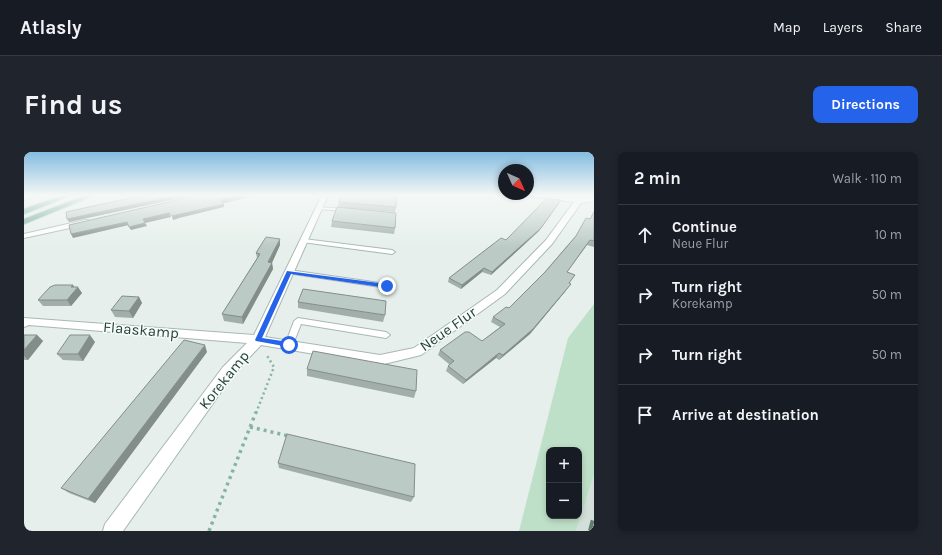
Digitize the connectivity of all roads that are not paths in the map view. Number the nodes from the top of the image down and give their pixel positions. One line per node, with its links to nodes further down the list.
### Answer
1 (47, 213): 5 (main road)
2 (317, 213): 7 (street, Korekamp)
3 (570, 213): 14 (street, Neue Flur)
4 (94, 221): 6 (street)
5 (24, 222)
6 (24, 236)
7 (304, 241): 8 (lane); 9 (street, Korekamp)
8 (392, 252)
9 (289, 272): 10 (lane); 13 (street, Korekamp)
10 (387, 286)
11 (24, 323): 13 (street, Flaaskamp)
12 (386, 335): 14 (lane)
13 (258, 340): 14 (street, Neue Flur); 15 (street, Korekamp)
14 (289, 345)
15 (113, 531)

